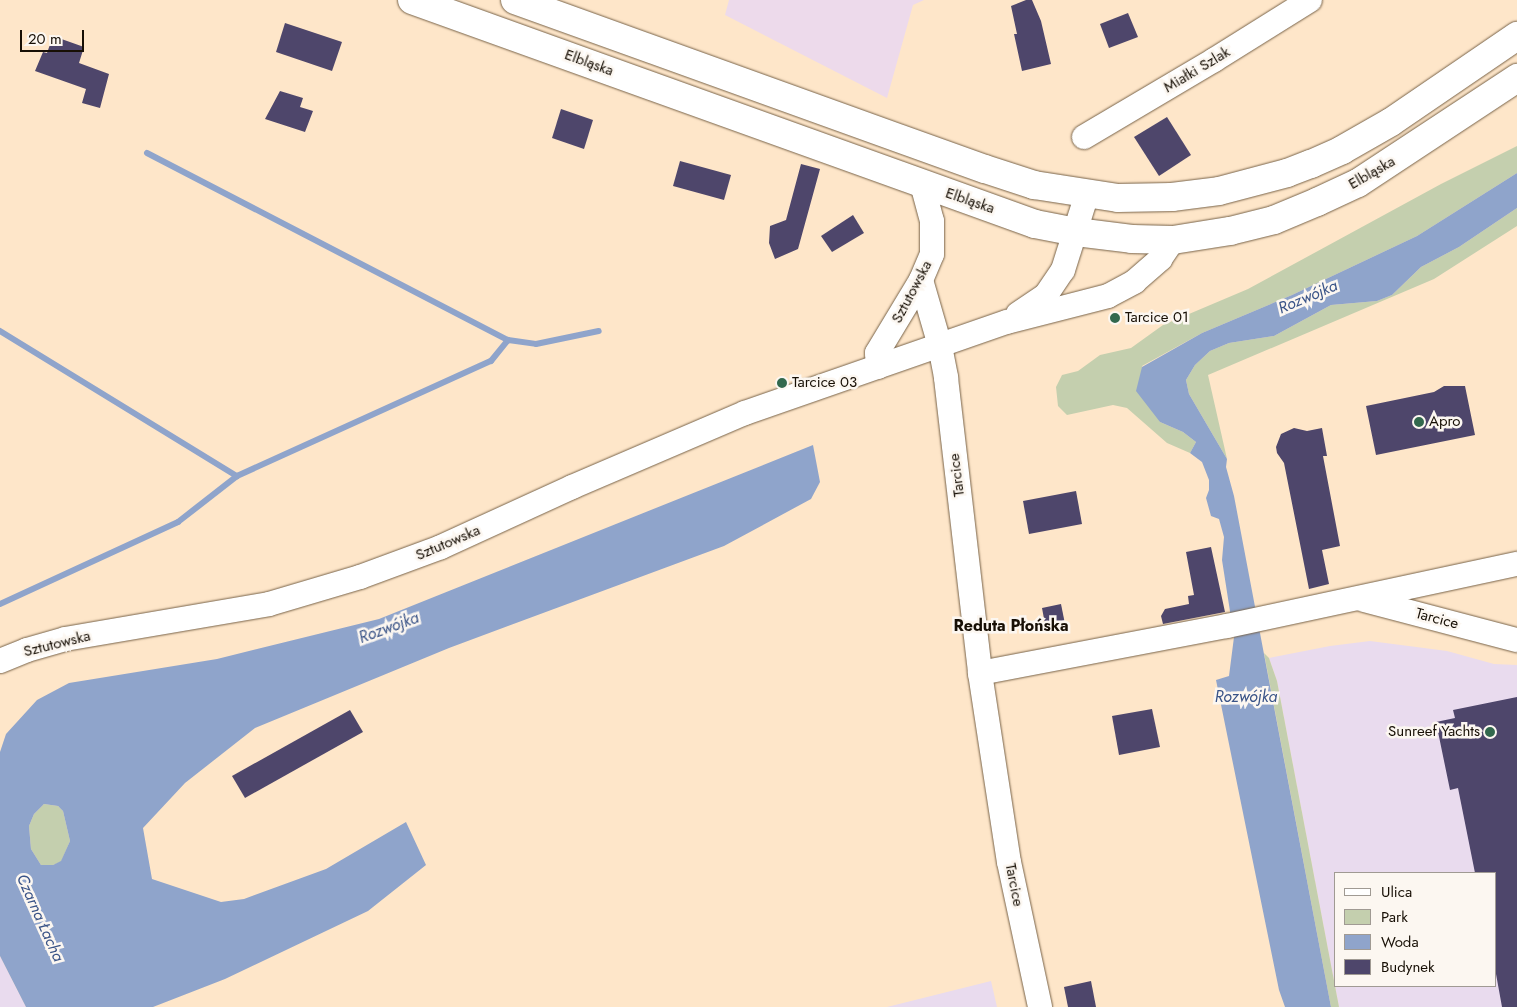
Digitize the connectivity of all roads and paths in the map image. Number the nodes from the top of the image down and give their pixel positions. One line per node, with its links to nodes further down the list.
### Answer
1 (412, 0): 7 (main road, Elbląska)
2 (515, 0): 8 (main road)
3 (1310, 0): 6 (street, Miałki Szlak)
4 (1517, 36): 8 (main road)
5 (1517, 78): 10 (main road, Elbląska)
6 (1084, 137)
7 (922, 184): 9 (main road, Elbląska); 11 (street, Sztutowska)
8 (1087, 194): 9 (street, Sztutowska)
9 (1076, 232): 10 (main road, Elbląska); 12 (street, Sztutowska)
10 (1173, 240): 12 (street, Sztutowska)
11 (922, 280): 13 (street, Tarcice); 14 (street, Sztutowska)
12 (1006, 322): 13 (street, Sztutowska)
13 (940, 346): 14 (street, Sztutowska); 19 (street, Tarcice)
14 (878, 367): 18 (street, Sztutowska)
15 (1517, 564): 16 (street, Tarcice)
16 (1357, 598): 17 (street, Tarcice); 19 (street, Tarcice)
17 (1517, 640)
18 (0, 662)
19 (980, 673): 20 (street, Tarcice)
20 (1040, 1007)

